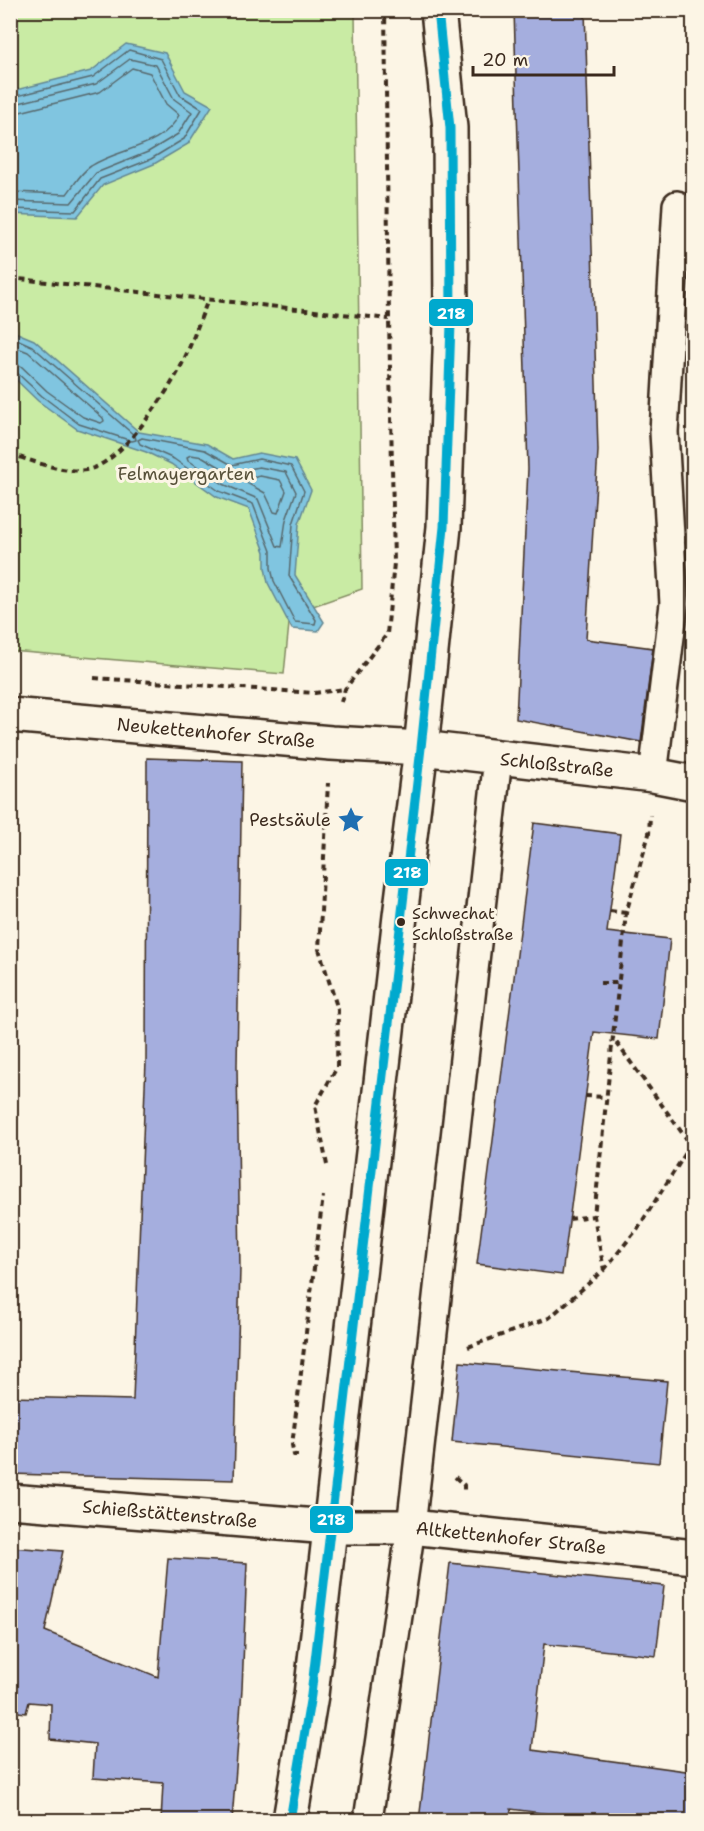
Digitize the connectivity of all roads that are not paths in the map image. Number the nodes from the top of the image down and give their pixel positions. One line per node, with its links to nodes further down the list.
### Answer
1 (438, 10): 4 (main road)
2 (693, 219): 6 (lane)
3 (10, 715): 4 (main road, Neukettenhofer Straße)
4 (421, 748): 5 (main road, Schloßstraße); 9 (main road)
5 (498, 758): 6 (main road, Schloßstraße); 10 (lane)
6 (652, 775): 7 (main road, Schloßstraße)
7 (693, 783)
8 (10, 1501): 9 (main road, Schießstättenstraße)
9 (329, 1527): 10 (main road, Altkettenhofer Straße); 12 (main road)
10 (411, 1527): 11 (main road, Altkettenhofer Straße); 13 (lane)
11 (693, 1557)
12 (290, 1821)
13 (368, 1821)

